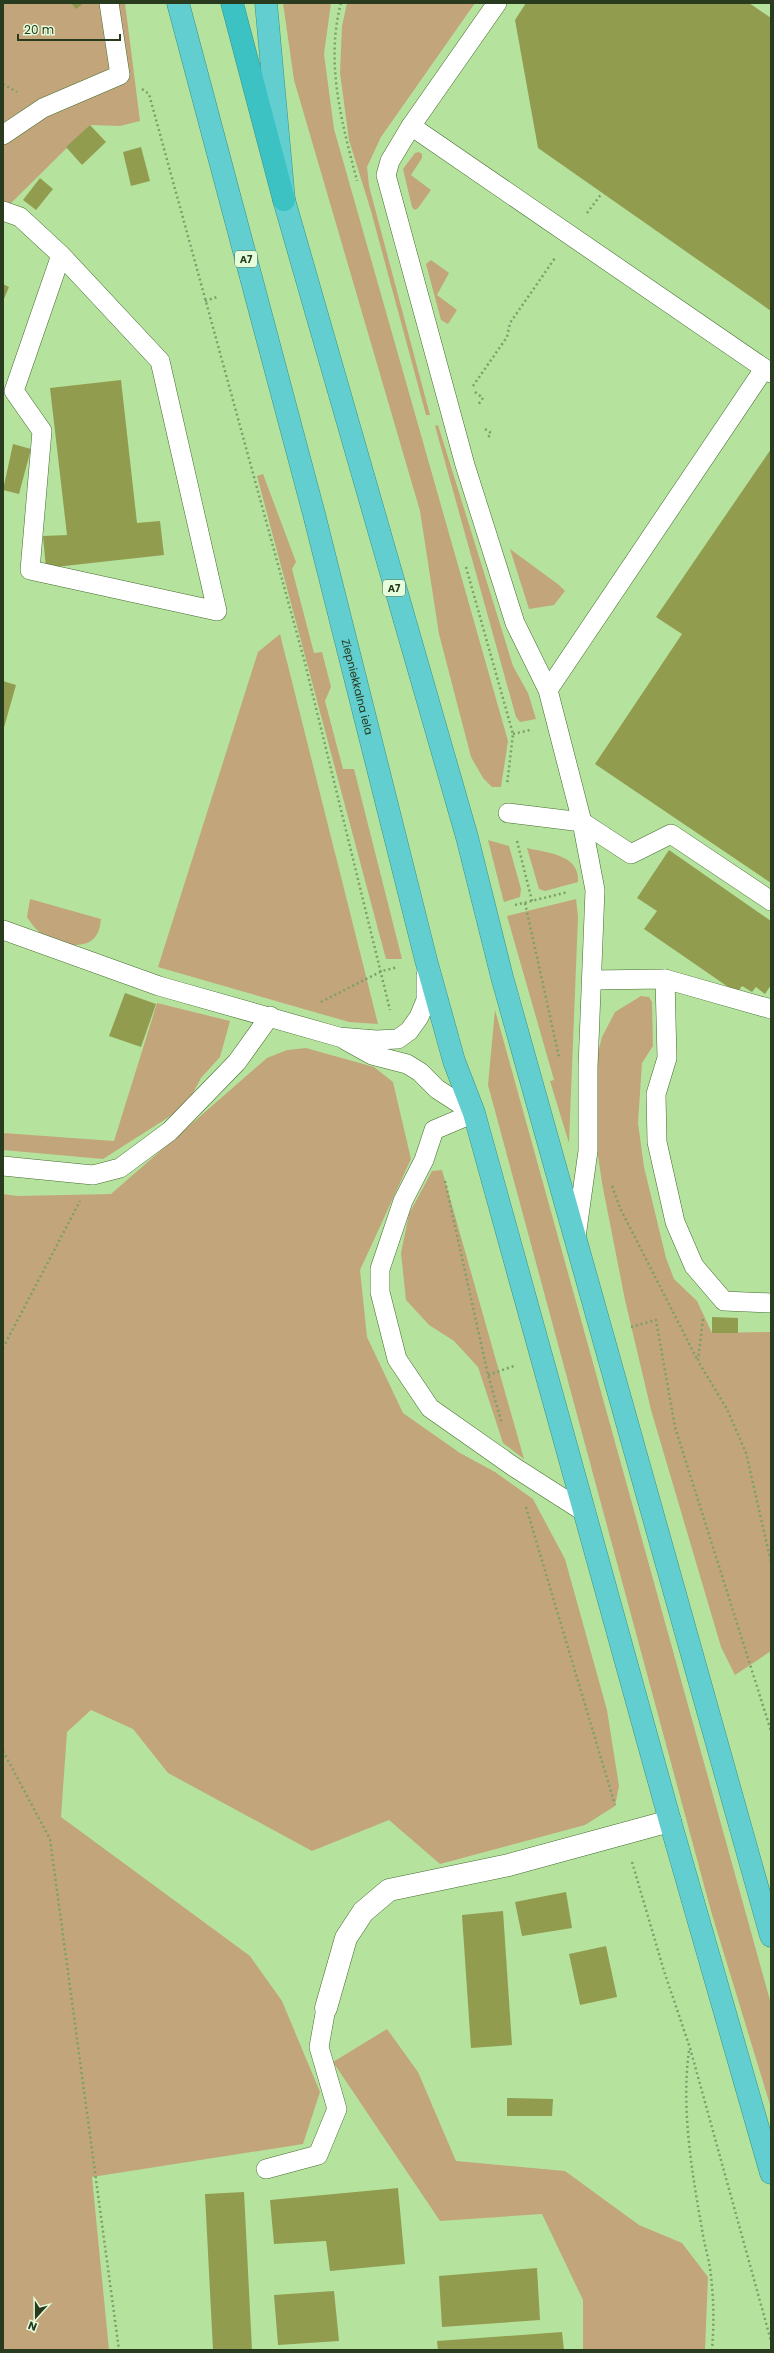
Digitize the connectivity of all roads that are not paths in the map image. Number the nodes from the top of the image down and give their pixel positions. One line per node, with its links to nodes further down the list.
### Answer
1 (109, 3): 7 (lane)
2 (178, 3): 17 (highway, Ziepniekkalna iela / A7)
3 (232, 3): 8 (highway, A7)
4 (266, 3): 8 (highway)
5 (497, 3): 6 (lane)
6 (411, 126): 11 (lane); 12 (lane)
7 (3, 135)
8 (284, 200): 25 (highway, A7)
9 (3, 212): 10 (lane)
10 (61, 254): 10 (lane)
11 (768, 371): 12 (lane)
12 (548, 690): 14 (lane)
13 (508, 813): 14 (lane)
14 (582, 822): 15 (lane); 19 (lane)
15 (771, 901)
16 (3, 930): 21 (lane)
17 (426, 960): 22 (lane); 23 (highway, Ziepniekkalna iela)
18 (665, 979): 19 (lane); 20 (lane); 26 (lane)
19 (592, 980): 25 (lane)
20 (771, 1009)
21 (270, 1016): 22 (lane); 24 (lane)
22 (339, 1037): 23 (lane)
23 (474, 1113): 27 (highway, Ziepniekkalna iela); 27 (lane)
24 (3, 1166)
25 (576, 1241): 29 (highway)
26 (771, 1303)
27 (586, 1513): 28 (highway, Ziepniekkalna iela)
28 (670, 1821): 30 (street); 32 (highway, Ziepniekkalna iela)
29 (771, 1936)
30 (326, 2008): 31 (lane)
31 (266, 2168)
32 (771, 2173)

